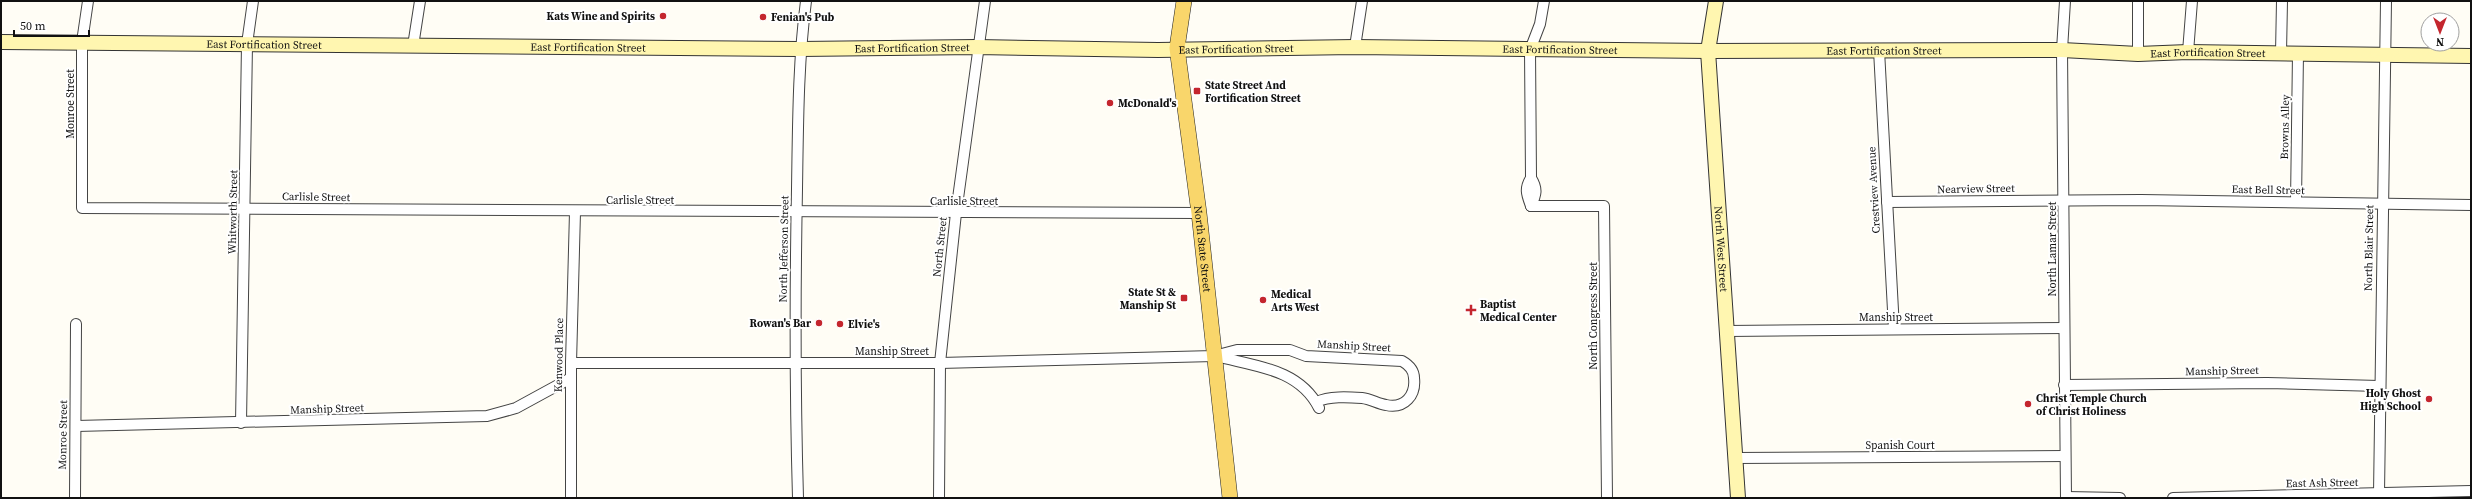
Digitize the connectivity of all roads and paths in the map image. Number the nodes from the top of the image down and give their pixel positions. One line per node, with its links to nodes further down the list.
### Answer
1 (88, 1): 16 (street, Monroe Street)
2 (254, 1): 17 (street, Whitworth Street)
3 (420, 1): 18 (street)
4 (806, 1): 22 (street, North Jefferson Street)
5 (985, 1): 19 (street, North Street)
6 (1184, 1): 21 (main road, North State Street)
7 (1362, 1): 20 (street)
8 (1544, 1): 23 (street, North Congress Street)
9 (1716, 1): 26 (street, North West Street)
10 (2065, 1): 25 (street, North Lamar Street)
11 (2138, 1): 30 (street)
12 (2192, 1): 27 (street)
13 (2282, 1): 28 (street)
14 (2386, 1): 31 (street, North Blair Street)
15 (1, 42): 16 (street, East Fortification Street)
16 (82, 42): 17 (street, East Fortification Street); 38 (street, Monroe Street)
17 (247, 44): 18 (street, East Fortification Street); 39 (street, Whitworth Street)
18 (413, 46): 22 (street, East Fortification Street)
19 (977, 47): 21 (street, East Fortification Street); 22 (street, East Fortification Street); 42 (street, North Street)
20 (1354, 47): 21 (street, East Fortification Street); 23 (street, East Fortification Street)
21 (1177, 48): 43 (main road, North State Street)
22 (800, 49): 41 (street, North Jefferson Street)
23 (1530, 50): 26 (street, East Fortification Street); 67 (street, North Congress Street)
24 (1879, 50): 25 (street, East Fortification Street); 26 (street, East Fortification Street); 34 (street, Crestview Avenue)
25 (2062, 50): 30 (street, East Fortification Street); 33 (street, North Lamar Street)
26 (1708, 51): 47 (street, North West Street)
27 (2188, 52): 28 (street, East Fortification Street); 30 (street, East Fortification Street)
28 (2281, 53): 29 (street, East Fortification Street)
29 (2298, 53): 31 (street, East Fortification Street); 35 (street, Browns Alley)
30 (2138, 54)
31 (2384, 54): 32 (street, East Fortification Street); 36 (street, North Blair Street)
32 (2471, 56)
33 (2064, 200): 34 (street, Nearview Street); 35 (street, East Bell Street); 45 (street, North Lamar Street)
34 (1887, 202): 46 (street, Crestview Avenue)
35 (2296, 202): 36 (street, East Bell Street)
36 (2382, 203): 37 (street, East Bell Street); 54 (street, North Blair Street)
37 (2471, 205)
38 (82, 208): 39 (street, Carlisle Street)
39 (245, 208): 40 (street, Carlisle Street); 55 (street, Whitworth Street)
40 (575, 212): 41 (street, Carlisle Street); 50 (street, Kenwood Place)
41 (797, 212): 42 (street, Carlisle Street); 49 (street, North Jefferson Street)
42 (956, 213): 43 (street, Carlisle Street); 51 (street, North Street)
43 (1199, 213): 48 (main road, North State Street)
44 (76, 324): 56 (street, Monroe Street)
45 (2064, 328): 46 (street, Manship Street); 53 (street, North Lamar Street)
46 (1894, 329): 47 (street, Manship Street)
47 (1727, 331): 58 (street, North West Street)
48 (1214, 356): 48 (street, Manship Street); 51 (street, Manship Street); 66 (main road, North State Street)
49 (795, 362): 50 (street, Manship Street); 51 (street, Manship Street); 64 (street, North Jefferson Street)
50 (571, 363): 52 (street, Kenwood Place)
51 (940, 363): 65 (street, North Street)
52 (571, 378): 55 (street, Manship Street); 63 (street, Kenwood Place)
53 (2064, 385): 54 (street, Manship Street); 57 (street, North Lamar Street)
54 (2379, 386): 60 (street, North Blair Street)
55 (241, 424): 56 (street, Manship Street)
56 (76, 426): 62 (street, Monroe Street)
57 (2065, 456): 58 (street, Spanish Court); 69 (street, North Lamar Street)
58 (1735, 458): 68 (street, North West Street)
59 (2471, 491): 60 (street, East Ash Street)
60 (2379, 494): 61 (street, East Ash Street)
61 (2281, 497): 71 (street, East Ash Street)
62 (75, 498)
63 (571, 498)
64 (798, 498)
65 (939, 498)
66 (1230, 498)
67 (1607, 498)
68 (1738, 498)
69 (2066, 498): 70 (street)
70 (2120, 498)
71 (2173, 498)

